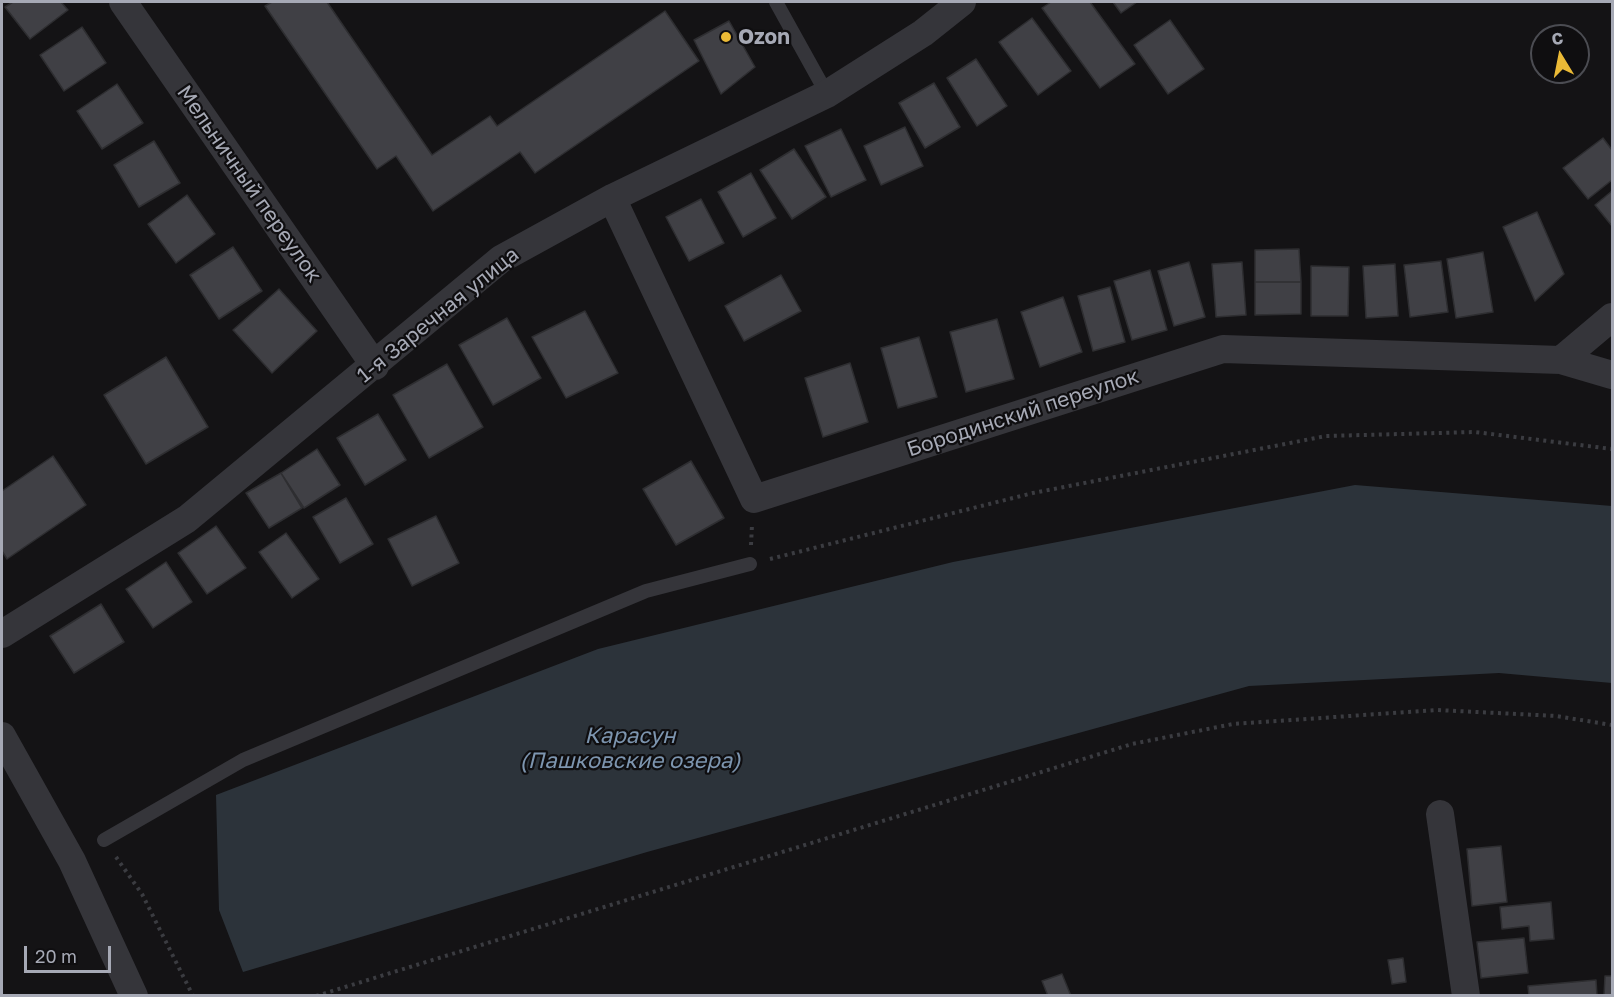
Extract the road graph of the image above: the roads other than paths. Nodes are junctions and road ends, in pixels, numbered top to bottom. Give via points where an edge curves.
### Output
1 (123, 2) edge
2 (776, 2) edge
3 (962, 2) edge
4 (827, 94) junction
5 (612, 198) junction
6 (1612, 317) edge
7 (1561, 360) junction
8 (375, 366) junction
9 (1612, 375) edge
10 (750, 564) road end
11 (2, 634) edge
12 (2, 736) edge
13 (1440, 814) dead end
14 (104, 840) road end
15 (134, 996) edge
16 (1466, 996) edge

1 - 8 street, Мельничный переулок
2 - 4 lane
3 - 4 street, 1-я Заречная улица via 923,33
4 - 5 street, 1-я Заречная улица
5 - 7 street, Бородинский переулок via 754,499 1223,349
5 - 8 street, 1-я Заречная улица via 501,259
6 - 7 street
7 - 9 street, Бородинский переулок
8 - 11 street, 1-я Заречная улица via 187,519
10 - 14 lane via 646,591 243,760
12 - 15 street via 72,861
13 - 16 street

